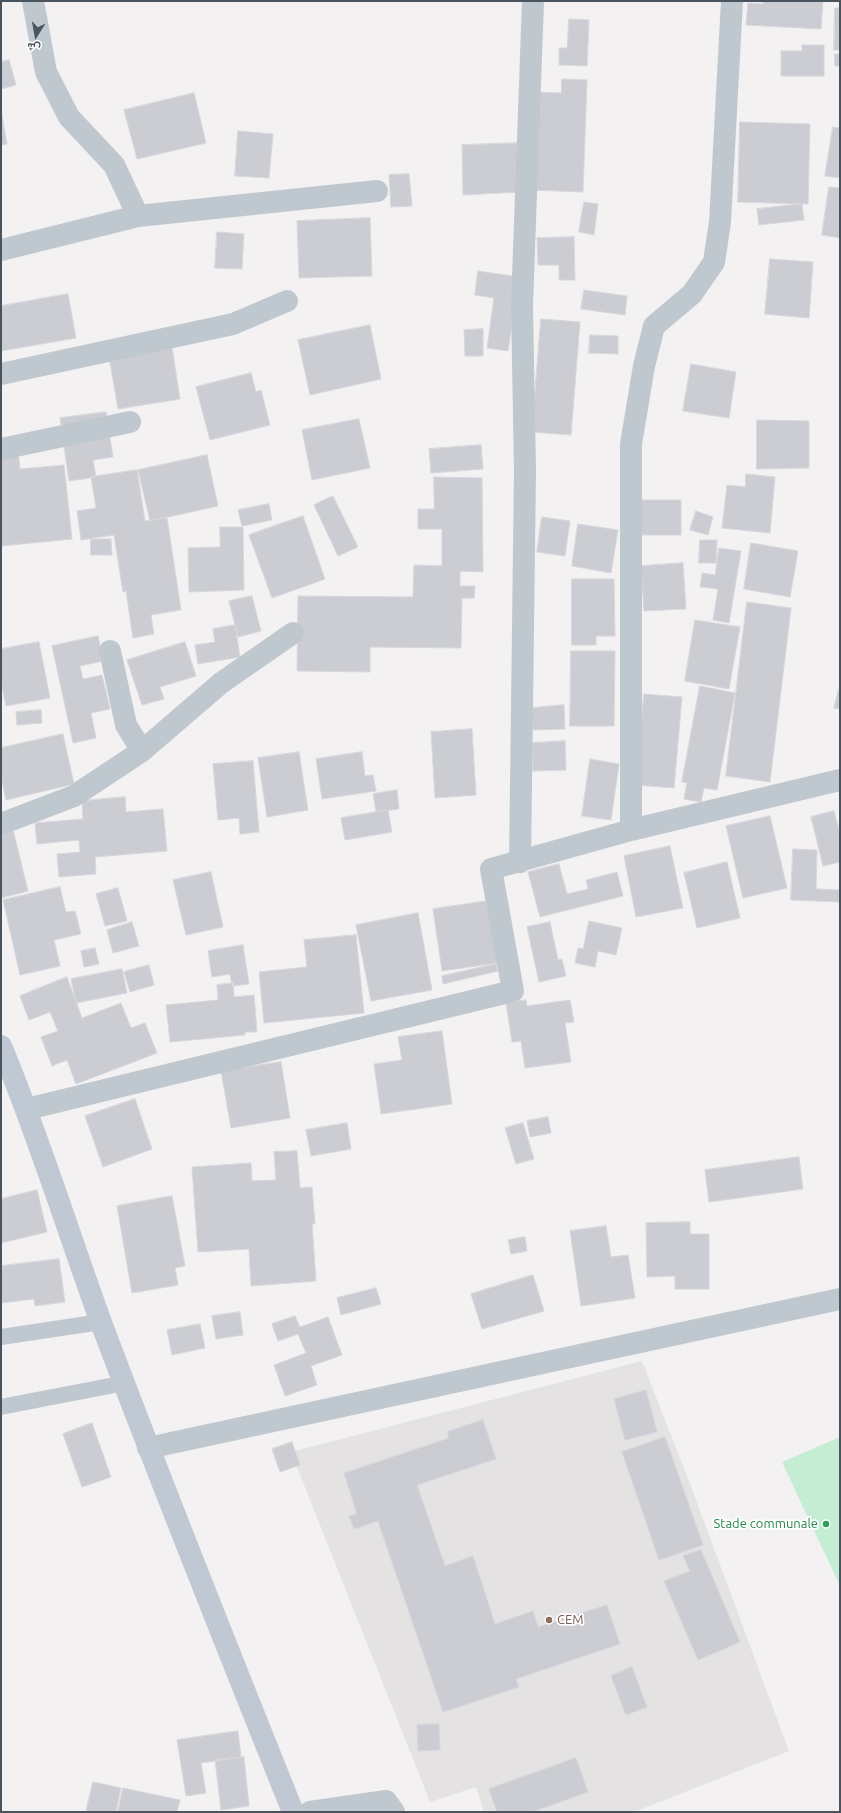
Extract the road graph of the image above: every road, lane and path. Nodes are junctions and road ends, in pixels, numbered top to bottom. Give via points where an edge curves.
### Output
1 (33, 1) edge
2 (533, 1) edge
3 (732, 1) edge
4 (377, 191) dead end
5 (138, 216) junction
6 (1, 250) edge
7 (287, 301) dead end
8 (1, 374) edge
9 (130, 422) dead end
10 (1, 449) edge
11 (293, 633) dead end
12 (110, 651) dead end
13 (142, 751) junction
14 (840, 780) edge
15 (1, 824) edge
16 (631, 830) junction
17 (520, 862) junction
18 (1, 1046) edge
19 (27, 1109) junction
20 (840, 1300) edge
21 (101, 1322) junction
22 (1, 1337) edge
23 (124, 1383) junction
24 (1, 1407) edge
25 (148, 1448) junction
26 (294, 1812) edge
27 (310, 1812) edge
28 (394, 1812) edge

1 - 5 street via 46,72 69,117 114,166
2 - 17 street via 522,305 525,471
3 - 16 street via 720,222 714,262 692,294 654,326 644,366 631,444
4 - 5 street
5 - 6 street
7 - 8 street via 233,324
9 - 10 street
11 - 13 street via 221,683
12 - 13 street via 126,725
13 - 15 street via 74,796
14 - 16 street
16 - 17 street
17 - 19 street via 492,869 513,991
18 - 19 main road
19 - 21 main road
20 - 25 street
21 - 22 lane
21 - 23 main road
23 - 24 lane
23 - 25 main road
25 - 26 main road
27 - 28 street via 386,1801

